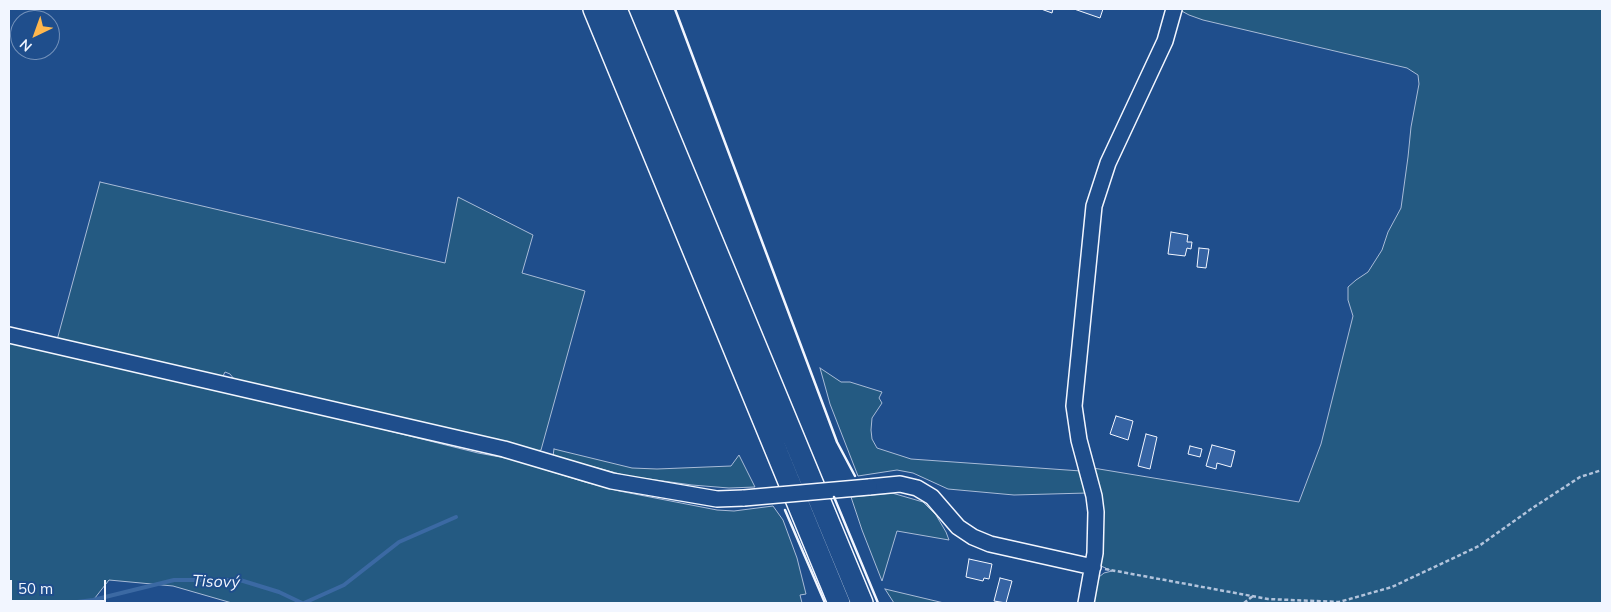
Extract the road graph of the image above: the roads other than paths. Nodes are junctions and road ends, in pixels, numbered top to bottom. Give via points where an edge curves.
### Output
1 (594, 9) edge
2 (616, 9) edge
3 (1174, 9) edge
4 (9, 335) edge
5 (1093, 567) junction
6 (839, 603) edge
7 (862, 603) edge
8 (1086, 603) edge

1 - 6 highway
2 - 7 highway
3 - 5 street via 1164,40 1108,163 1094,206 1074,406 1096,512
4 - 5 street, bridge via 504,449 612,481 717,499 900,484 917,488 932,497 958,527 973,537 990,544
5 - 8 street

